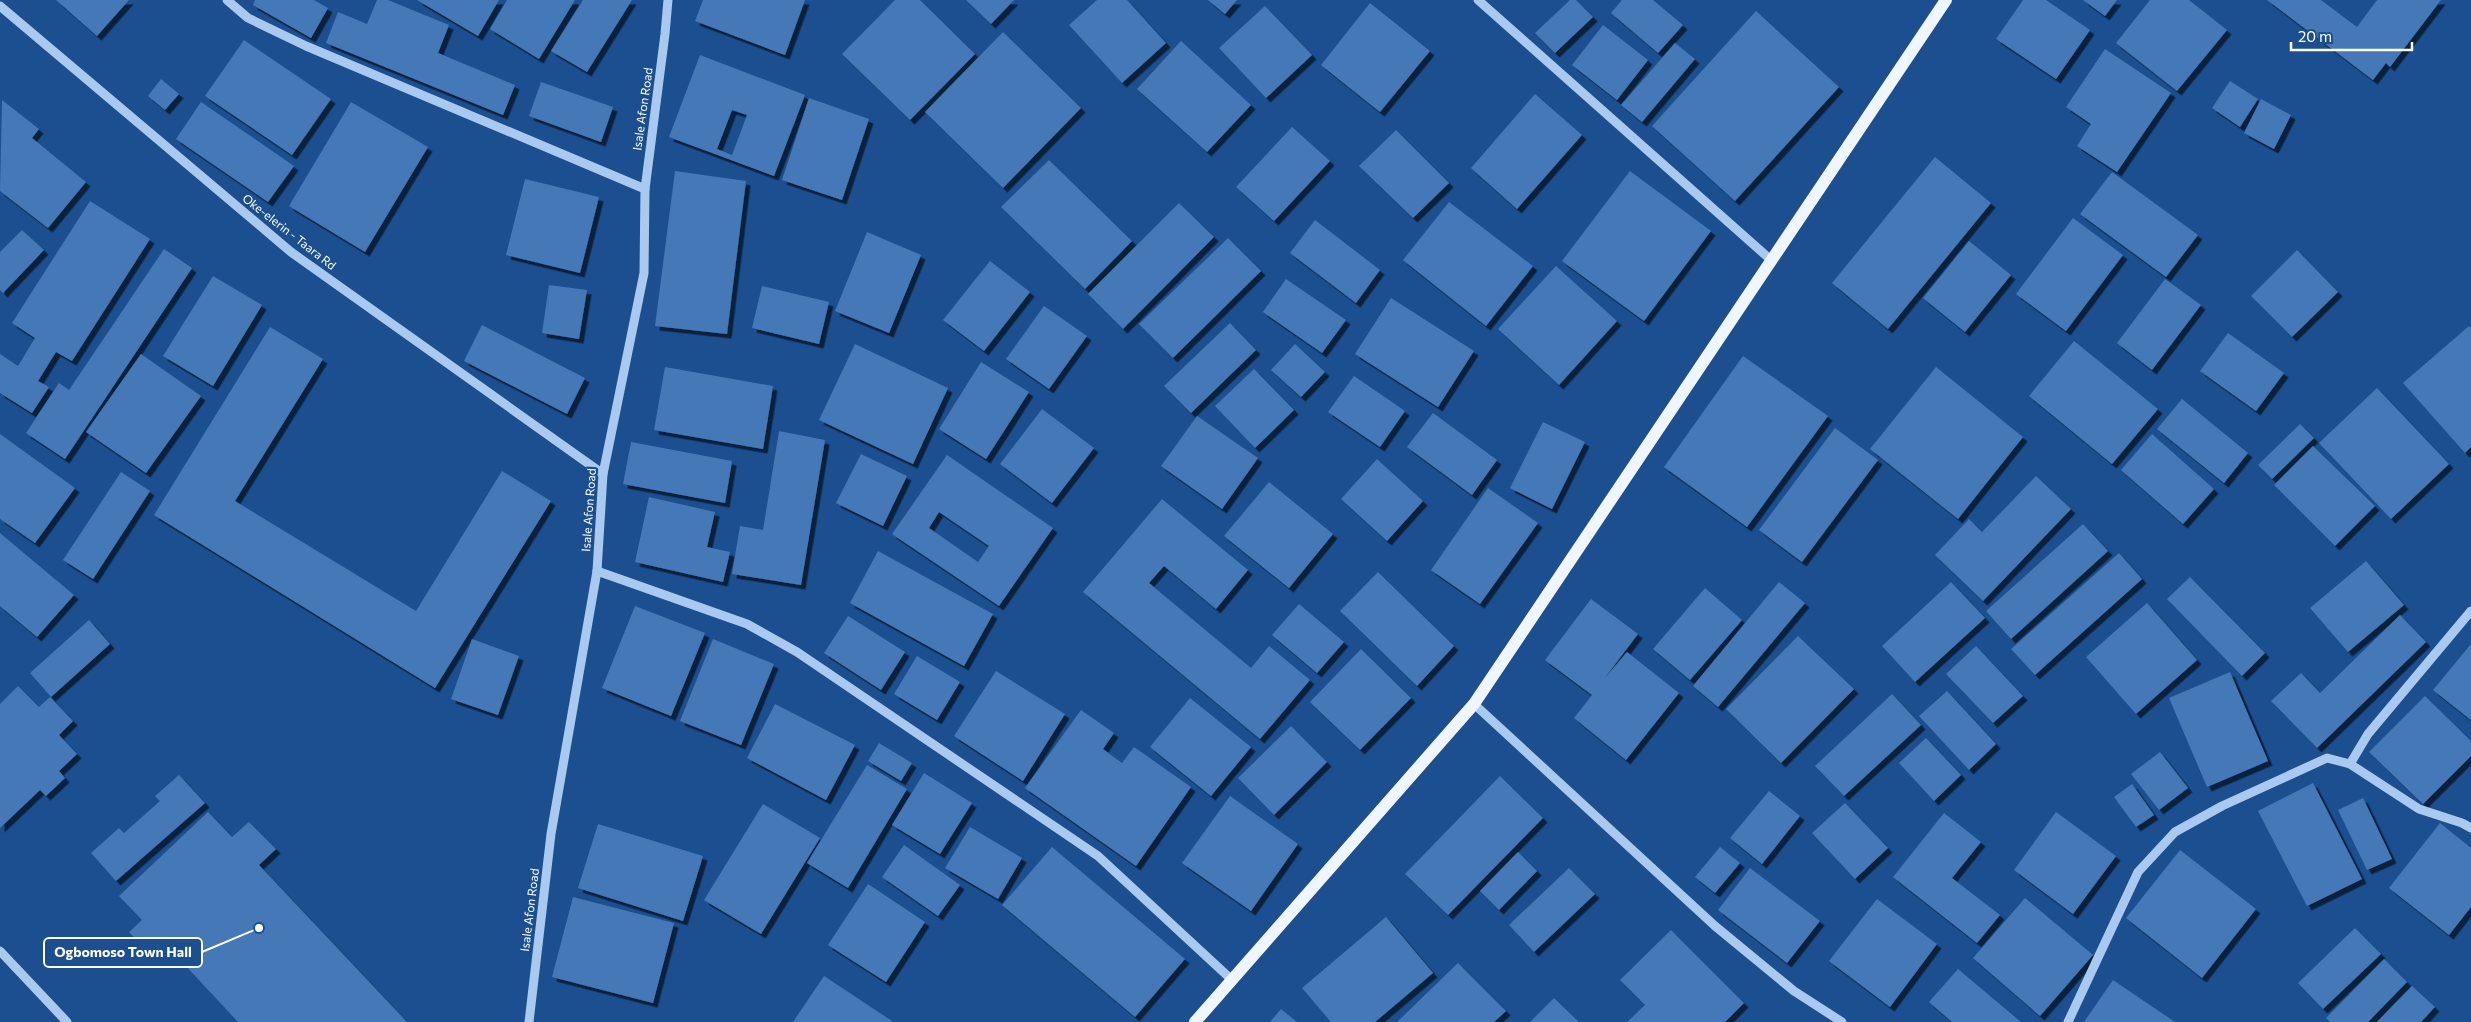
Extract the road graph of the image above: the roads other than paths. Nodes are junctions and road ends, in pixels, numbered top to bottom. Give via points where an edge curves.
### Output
1 (227, 0) edge
2 (668, 0) edge
3 (1478, 0) edge
4 (1946, 0) edge
5 (0, 6) edge
6 (645, 189) junction
7 (1771, 260) junction
8 (603, 474) junction
9 (597, 571) junction
10 (2471, 611) edge
11 (1474, 704) junction
12 (2350, 764) junction
13 (2471, 828) edge
14 (0, 951) edge
15 (1232, 980) junction
16 (67, 1022) edge
17 (529, 1022) edge
18 (1195, 1022) edge
19 (1842, 1022) edge
20 (2068, 1022) edge

1 - 6 street via 248,18 306,46
2 - 6 street, Isale Afon Road
3 - 7 street
4 - 7 main road
5 - 8 street, Oke-elerin - Taara Rd via 291,252
6 - 8 street, Isale Afon Road via 644,273
7 - 11 main road
8 - 9 street, Isale Afon Road
9 - 15 street via 747,624 797,652 1098,856
9 - 17 street, Isale Afon Road via 551,834
10 - 12 street via 2368,734
11 - 15 main road
11 - 19 street via 1715,926 1794,991
12 - 13 street via 2419,809
12 - 20 street via 2327,758 2222,806 2175,832 2138,872
14 - 16 street
15 - 18 main road

